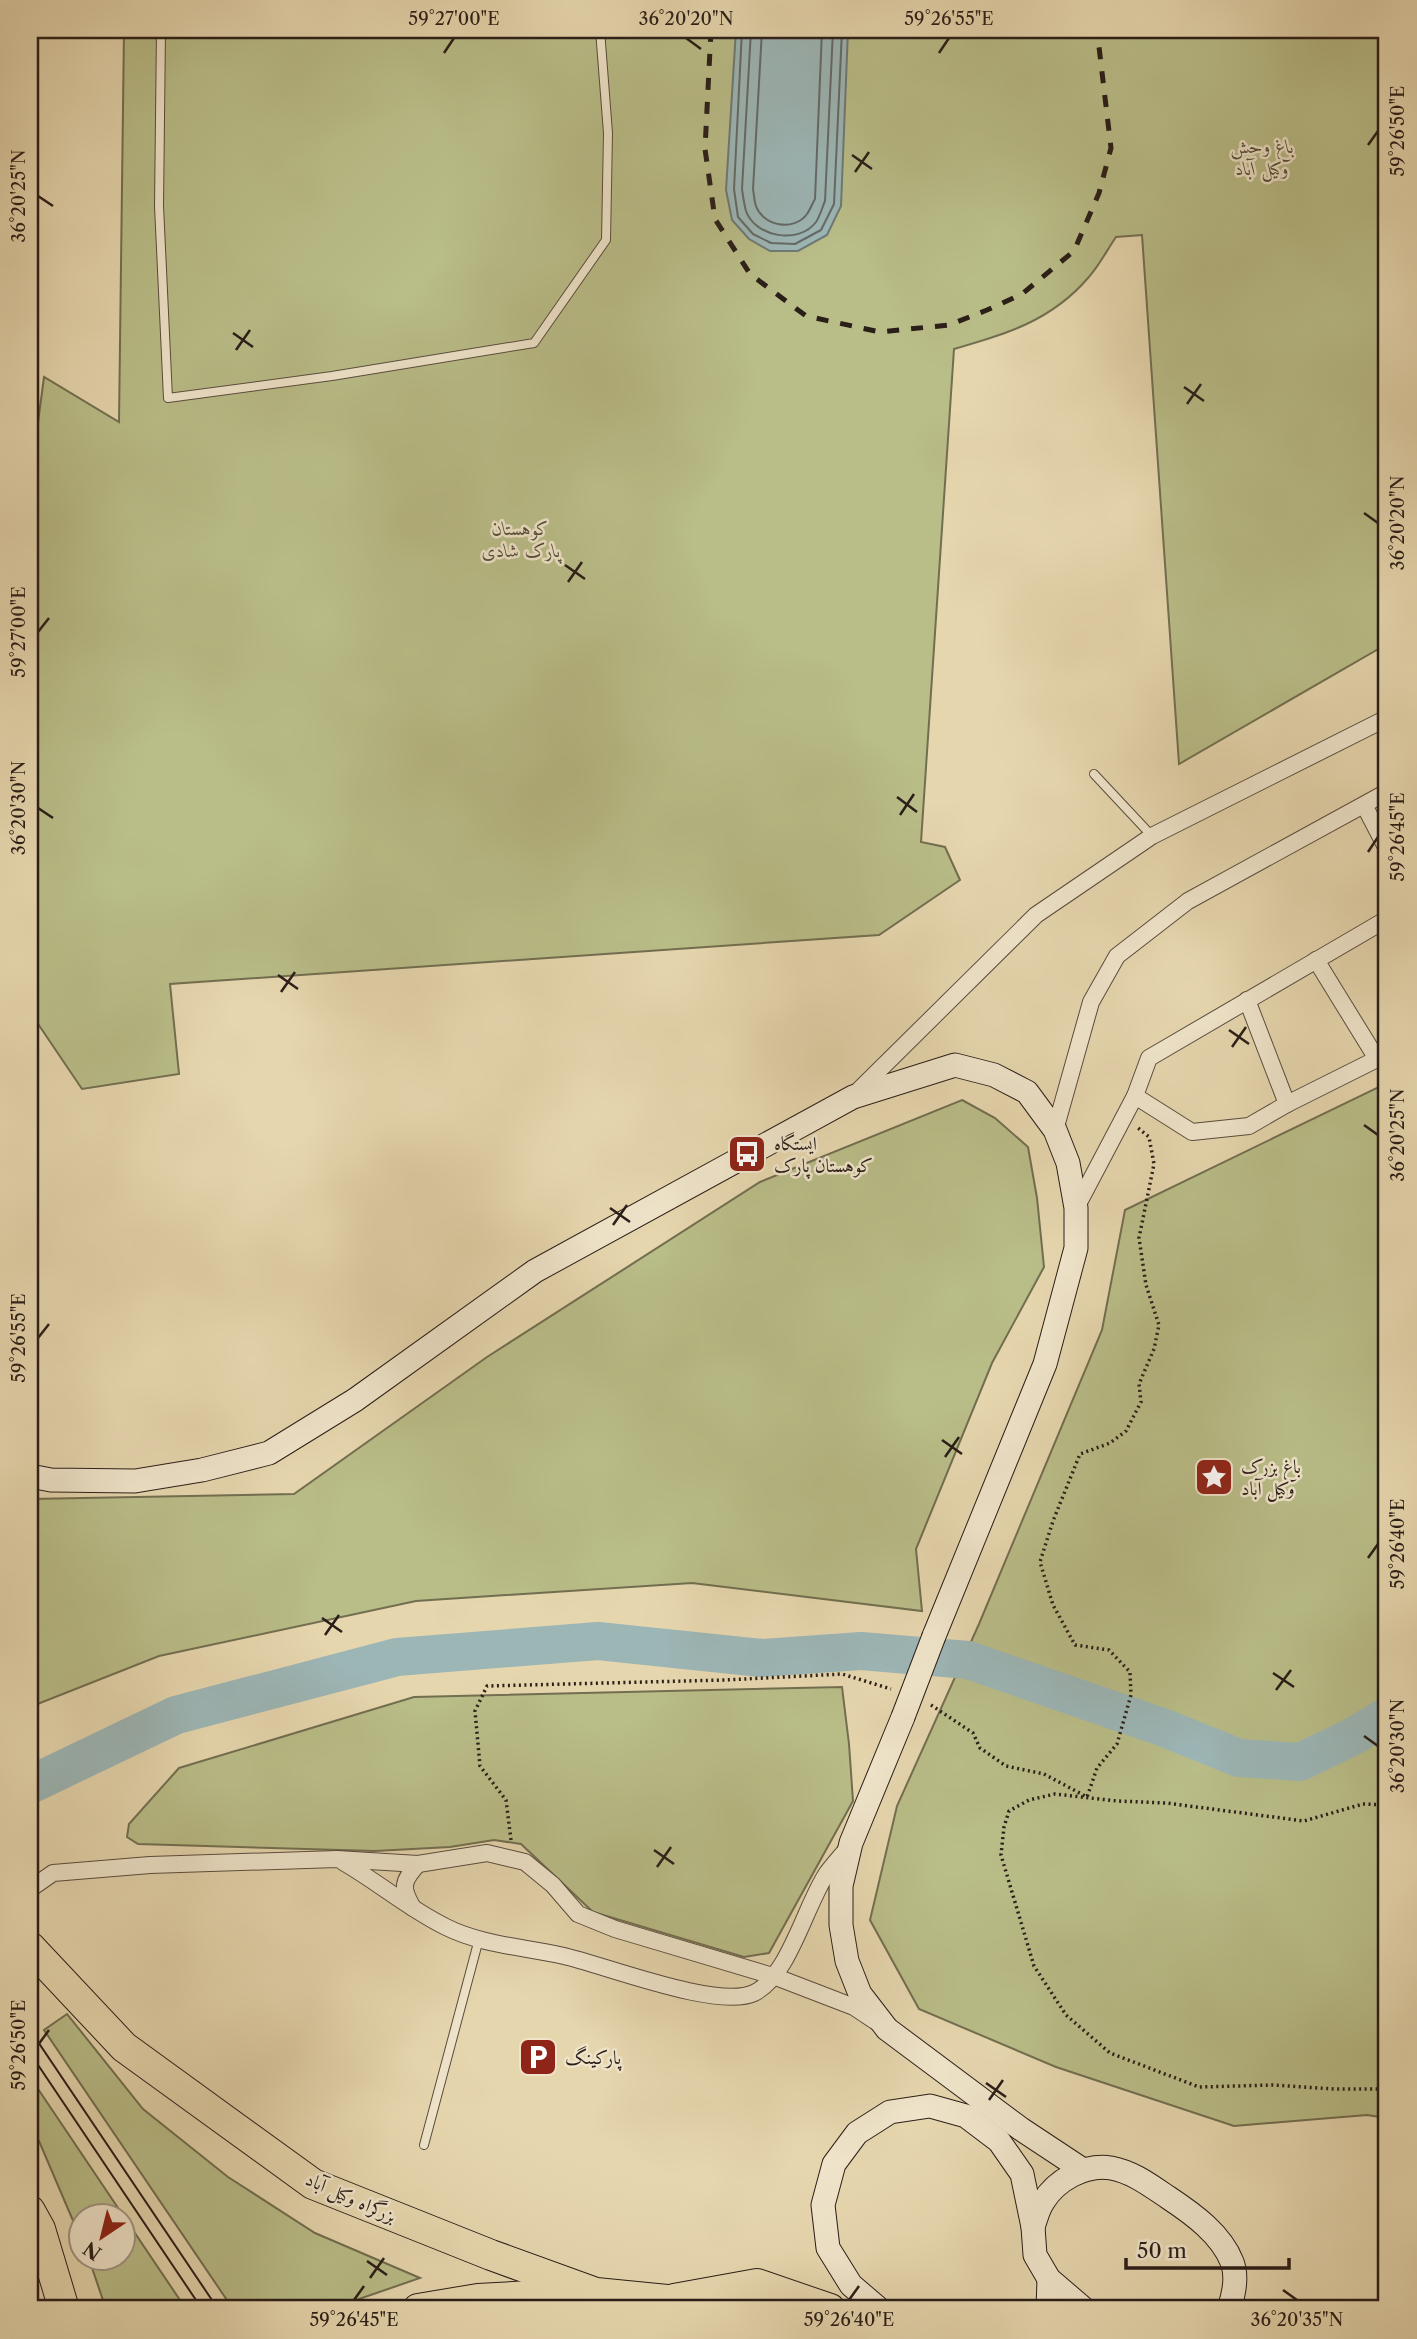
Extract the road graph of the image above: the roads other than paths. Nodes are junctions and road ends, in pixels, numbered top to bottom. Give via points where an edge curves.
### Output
1 (161, 30) edge
2 (600, 30) edge
3 (1387, 718) edge
4 (1094, 774) dead end
5 (1387, 792) edge
6 (1364, 805) junction
7 (1152, 836) junction
8 (1387, 849) edge
9 (1387, 919) edge
10 (1316, 960) junction
11 (1247, 1000) junction
12 (1382, 1056) edge
13 (1135, 1096) junction
14 (853, 1097) junction
15 (1287, 1104) junction
16 (1055, 1130) junction
17 (1076, 1208) junction
18 (30, 1476) edge
19 (851, 1843) junction
20 (337, 1859) junction
21 (418, 1864) junction
22 (30, 1889) edge
23 (414, 1909) junction
24 (478, 1939) junction
25 (30, 1947) edge
26 (776, 1977) junction
27 (887, 2029) junction
28 (424, 2145) dead end
29 (1083, 2170) junction
30 (30, 2211) edge
31 (1033, 2227) junction
32 (1049, 2279) junction
33 (596, 2293) junction
34 (667, 2300) junction
35 (64, 2309) edge
36 (418, 2309) edge
37 (700, 2309) edge
38 (830, 2309) edge
39 (879, 2309) edge
40 (1048, 2309) edge
41 (1084, 2309) edge
42 (1230, 2309) edge

1 - 2 lane via 159,206 168,398 534,343 606,240 608,133
3 - 7 street
4 - 7 lane
5 - 6 street
6 - 8 street
6 - 16 street via 1188,901 1117,956 1091,1002
7 - 14 street via 1035,915
9 - 10 street
10 - 11 street
10 - 12 street
11 - 13 street via 1149,1058
11 - 15 street
12 - 15 street
13 - 15 street via 1192,1132 1249,1126
13 - 17 street
14 - 16 street via 955,1065 994,1075 1027,1092
14 - 18 street via 535,1271 355,1400 269,1453 135,1480
16 - 17 street via 1068,1163
17 - 19 street, bridge via 1076,1248 1045,1364
19 - 26 street via 826,1874
19 - 27 street via 841,1886 847,1961 860,1994
20 - 21 street
20 - 22 street via 53,1873
20 - 23 street
21 - 23 street via 404,1885
21 - 26 street via 487,1853 524,1862 578,1913 615,1929
23 - 24 street
24 - 26 street via 729,1998 753,1994
24 - 28 lane
25 - 33 highway, بزرگراه وکیل آباد via 124,2047 313,2184
26 - 27 street via 854,2007
27 - 29 street
29 - 31 street via 1059,2182 1042,2203
29 - 42 street via 1110,2168 1136,2177 1181,2206 1222,2241 1234,2265 1236,2291
30 - 35 highway via 40,2229
31 - 32 street via 1035,2255
31 - 39 street via 1023,2174 999,2141 966,2116 930,2106 890,2112 857,2133 834,2164 823,2205 828,2248 851,2285
32 - 40 street
32 - 41 street
33 - 34 highway, بزرگراه وکیل آباد
33 - 36 highway via 478,2299
34 - 37 highway, بزرگراه وکیل آباد
34 - 38 highway via 757,2284

